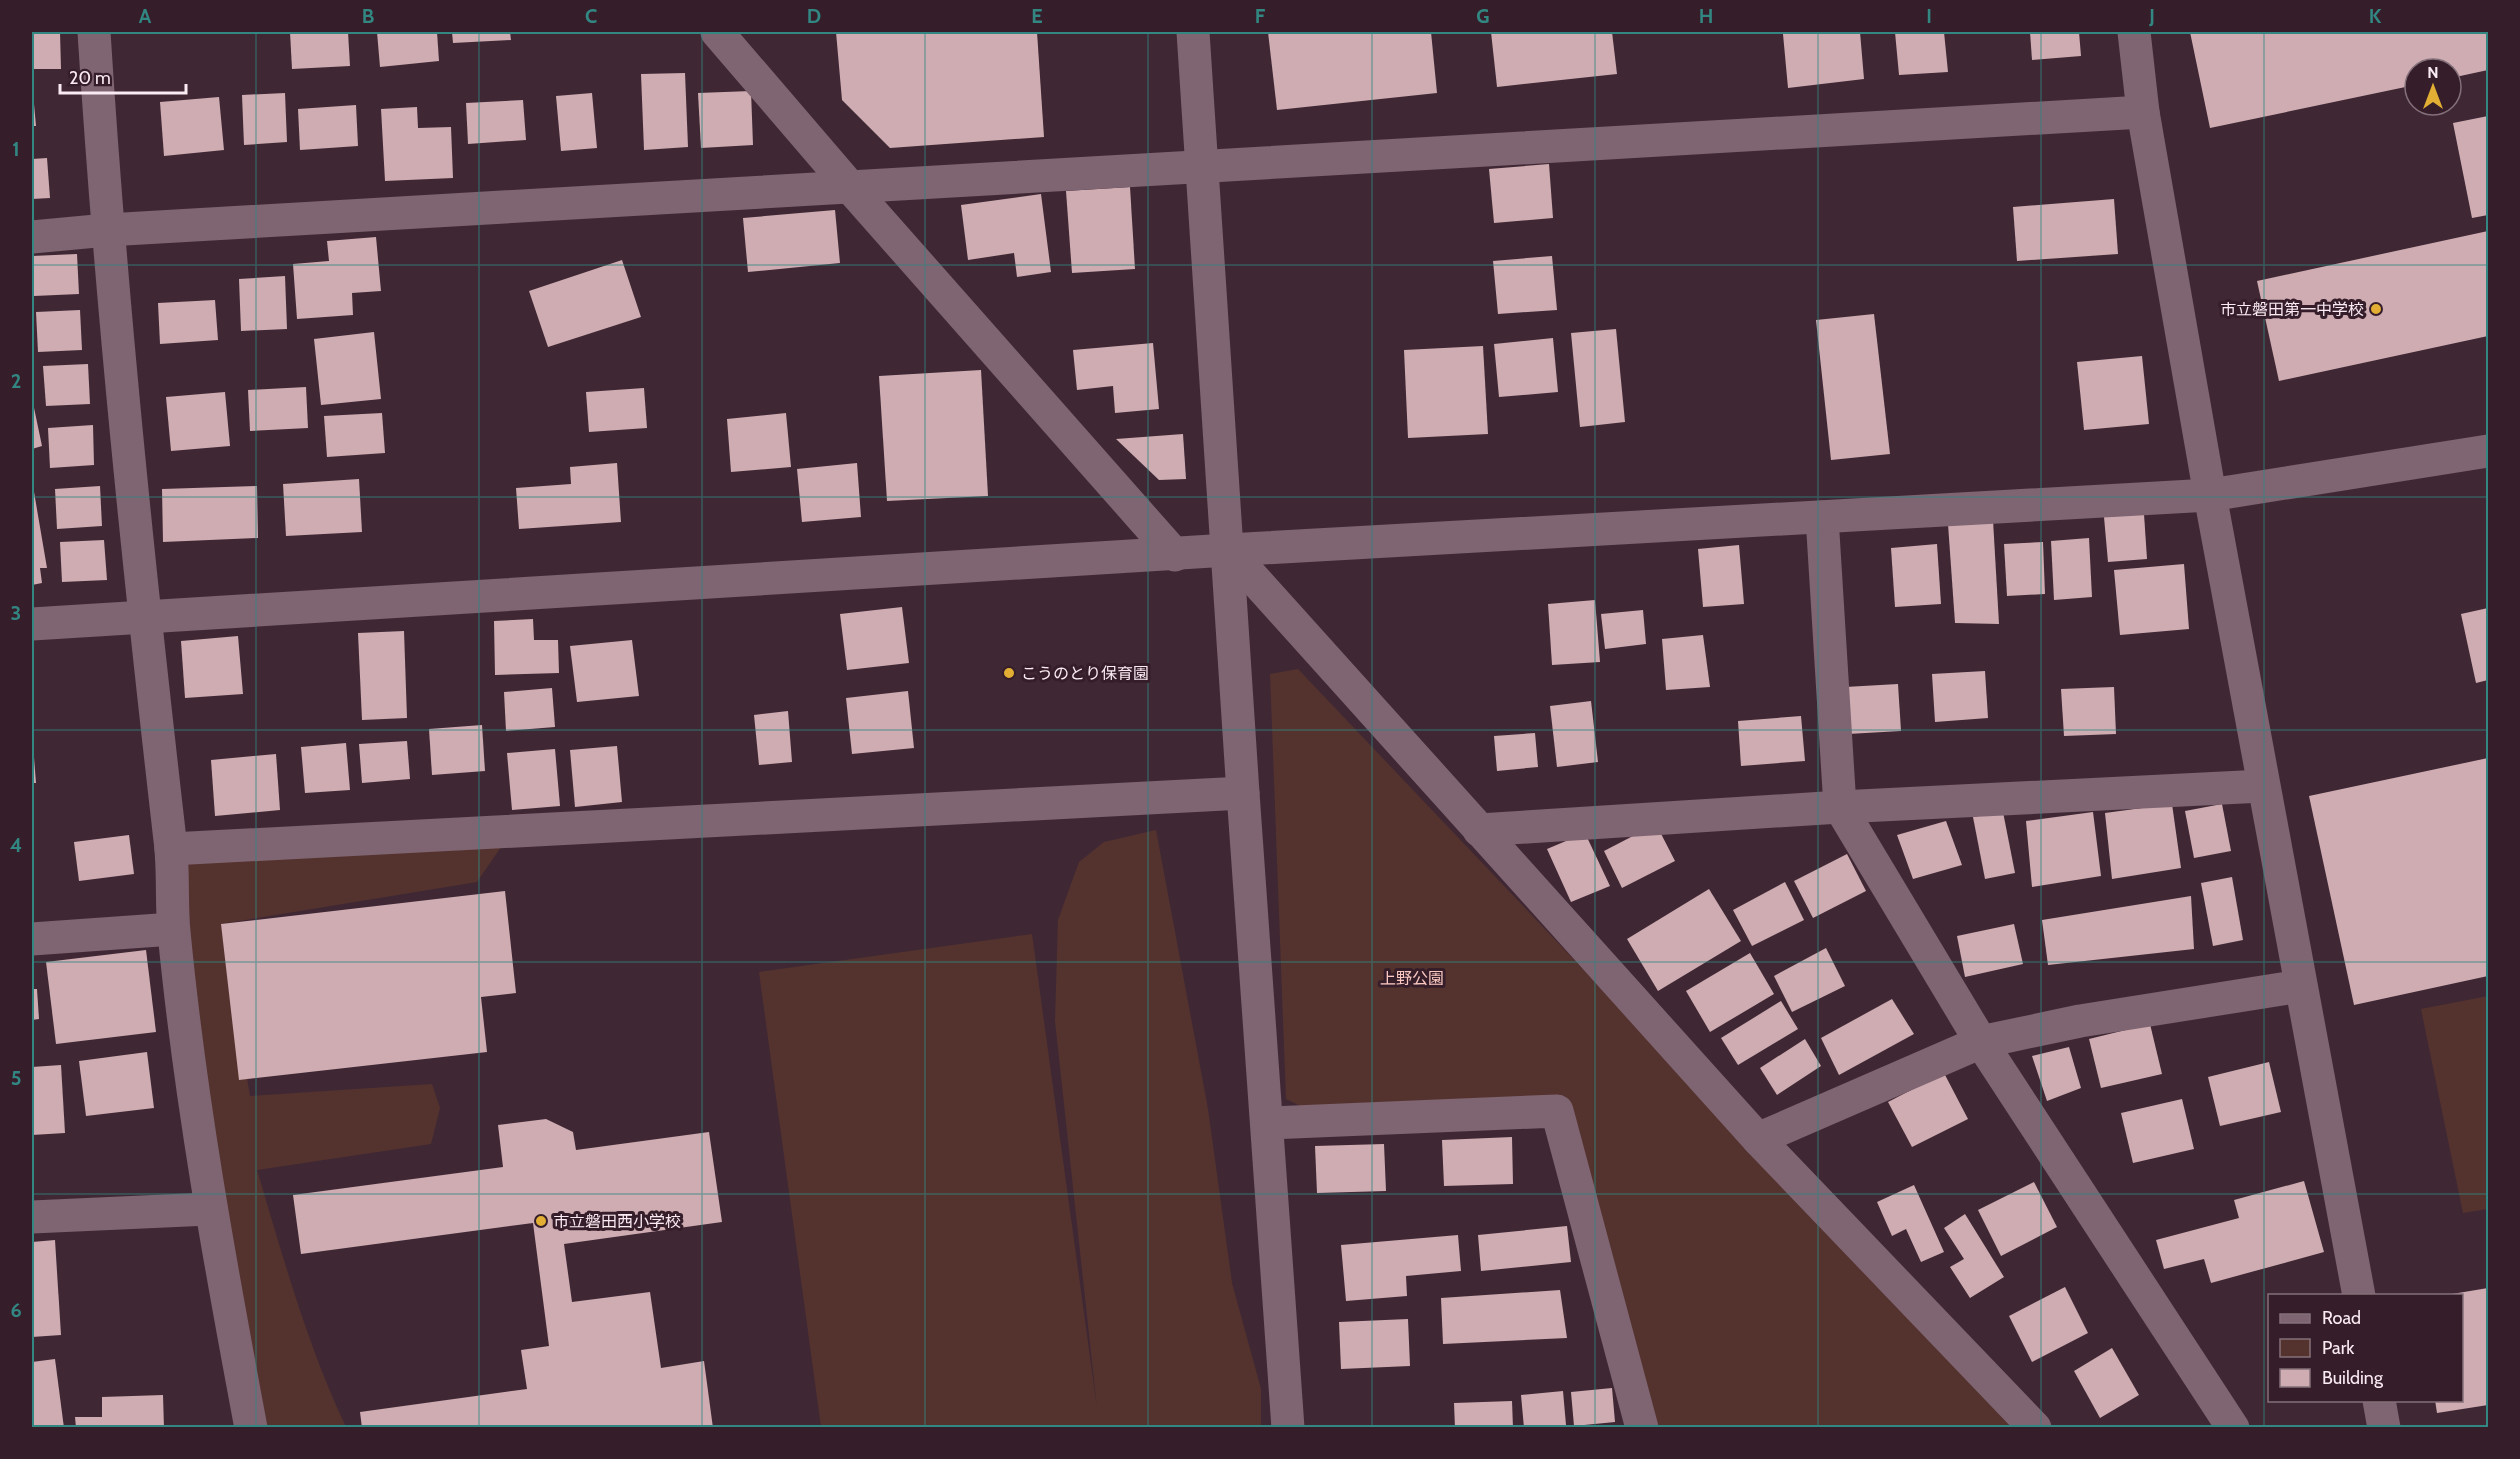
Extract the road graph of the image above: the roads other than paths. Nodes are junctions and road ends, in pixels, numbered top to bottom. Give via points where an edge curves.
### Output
1 (94, 32) edge
2 (717, 32) edge
3 (1193, 32) edge
4 (2134, 32) edge
5 (2143, 112) junction
6 (1201, 166) junction
7 (850, 187) junction
8 (106, 230) junction
9 (32, 237) edge
10 (2488, 451) edge
11 (2210, 495) junction
12 (1822, 517) junction
13 (1228, 550) junction
14 (1175, 555) junction
15 (145, 618) junction
16 (32, 624) edge
17 (2263, 786) junction
18 (1243, 793) junction
19 (1840, 807) junction
20 (1479, 830) junction
21 (171, 849) junction
22 (173, 929) junction
23 (32, 939) edge
24 (2301, 986) junction
25 (1981, 1042) junction
26 (1268, 1123) junction
27 (1758, 1139) junction
28 (209, 1209) junction
29 (32, 1217) edge
30 (2359, 1294) edge
31 (2379, 1402) edge
32 (251, 1428) edge
33 (1288, 1428) edge
34 (1642, 1428) edge
35 (2035, 1428) edge
36 (2233, 1428) edge
37 (2384, 1428) edge

1 - 8 street
2 - 7 street
3 - 6 street
4 - 5 street
5 - 6 street
5 - 11 street
6 - 7 street
6 - 13 street
7 - 8 street
7 - 14 street
8 - 9 street
8 - 15 street
10 - 11 street
11 - 12 street
11 - 17 street
12 - 13 street
12 - 19 street
13 - 14 street
13 - 18 street
13 - 20 street
14 - 15 street
15 - 16 street
15 - 21 street
17 - 19 street
17 - 24 street
18 - 21 street
18 - 26 street
19 - 20 street
19 - 25 street
20 - 27 street
21 - 22 street
22 - 23 street
22 - 28 street
24 - 25 street via 2080,1021
24 - 30 street
25 - 27 street
25 - 36 street
26 - 33 street
26 - 34 street via 1557,1111
27 - 35 street
28 - 29 street
28 - 32 street
31 - 37 street

